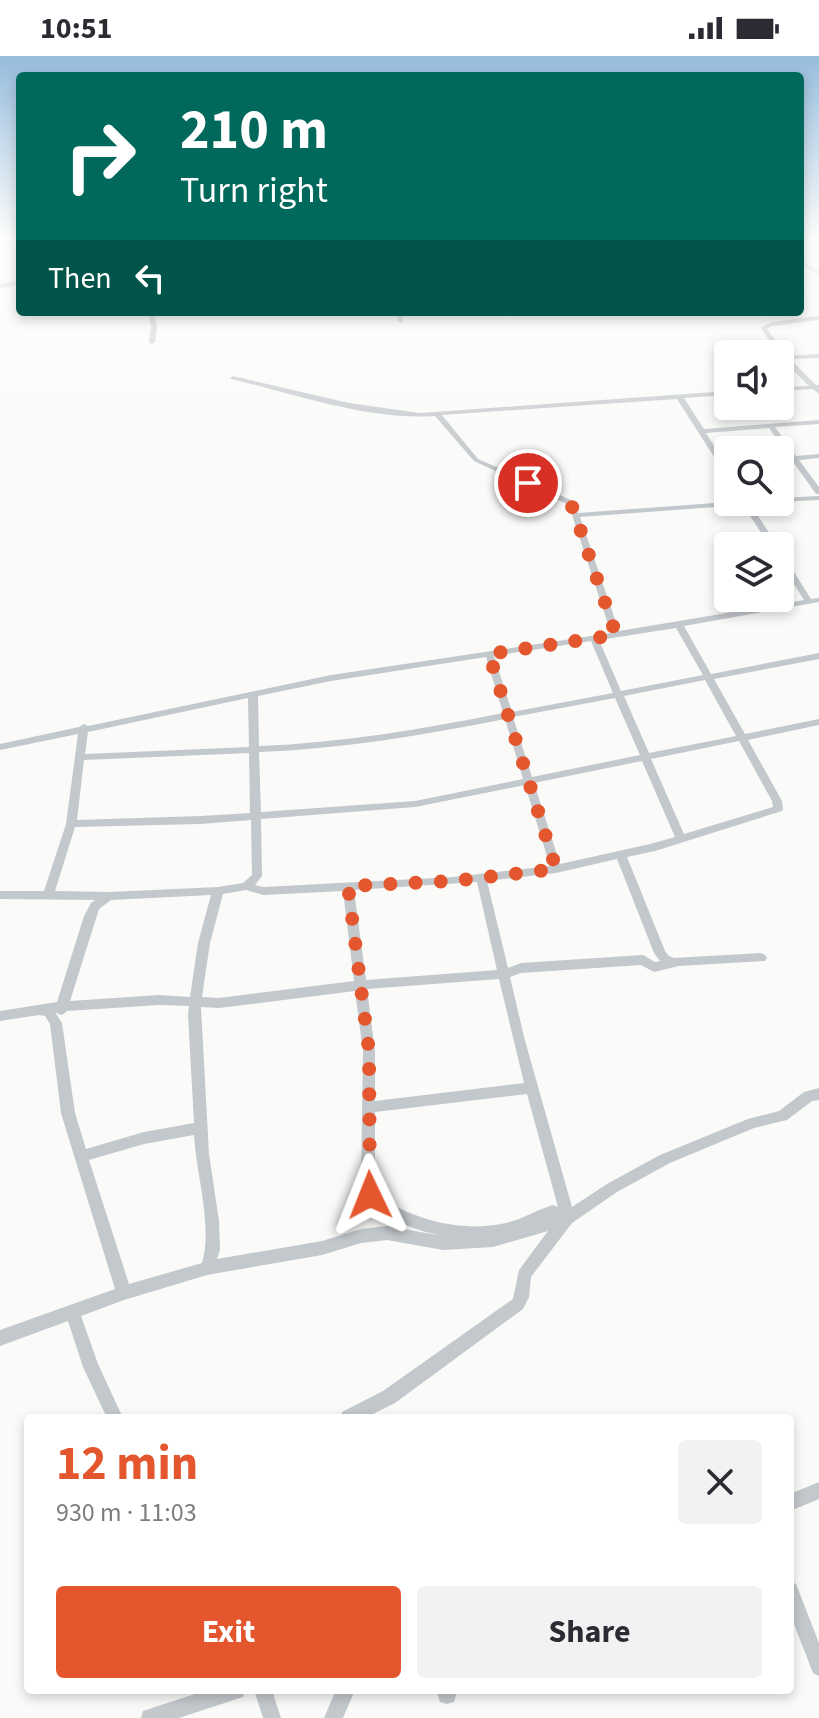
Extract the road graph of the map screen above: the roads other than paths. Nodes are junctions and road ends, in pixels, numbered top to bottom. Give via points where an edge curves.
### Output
1 (152, 316) edge
2 (400, 316) edge
3 (819, 318) edge
4 (401, 322) dead end
5 (772, 340) edge
6 (152, 342) dead end
7 (819, 356) edge
8 (794, 357) edge
9 (794, 368) edge
10 (233, 378) dead end
11 (794, 389) edge
12 (817, 389) edge
13 (714, 394) edge
14 (679, 396) junction
15 (437, 414) junction
16 (819, 422) edge
17 (771, 426) junction
18 (703, 431) junction
19 (714, 449) edge
20 (819, 456) edge
21 (795, 458) junction
22 (819, 492) edge
23 (819, 498) edge
24 (794, 499) edge
25 (714, 504) edge
26 (576, 515) junction
27 (794, 575) edge
28 (814, 601) edge
29 (679, 625) junction
30 (616, 635) junction
31 (594, 638) junction
32 (489, 654) junction
33 (819, 656) edge
34 (709, 677) junction
35 (618, 694) junction
36 (253, 696) junction
37 (509, 716) junction
38 (819, 722) edge
39 (84, 727) junction
40 (740, 739) junction
41 (0, 747) edge
42 (253, 749) junction
43 (81, 757) junction
44 (644, 759) junction
45 (529, 783) junction
46 (254, 815) junction
47 (71, 824) junction
48 (680, 837) junction
49 (621, 855) junction
50 (556, 869) junction
51 (481, 877) junction
52 (246, 886) junction
53 (348, 886) junction
54 (218, 891) junction
55 (0, 895) edge
56 (48, 895) junction
57 (109, 896) junction
58 (761, 958) dead end
59 (674, 962) junction
60 (504, 974) junction
61 (362, 985) junction
62 (195, 1002) junction
63 (63, 1006) junction
64 (40, 1009) junction
65 (0, 1016) edge
66 (56, 1023) junction
67 (532, 1088) junction
68 (819, 1094) edge
69 (371, 1107) junction
70 (201, 1128) junction
71 (81, 1156) junction
72 (568, 1218) junction
73 (207, 1268) junction
74 (124, 1293) junction
75 (73, 1314) junction
76 (0, 1338) edge
77 (113, 1414) edge
78 (356, 1414) edge
79 (819, 1490) edge
80 (794, 1501) edge
81 (794, 1601) edge
82 (819, 1667) edge
83 (224, 1694) edge
84 (264, 1694) edge
85 (344, 1694) edge
86 (150, 1718) edge
87 (272, 1718) edge
88 (333, 1718) edge

1 - 6 street
2 - 4 street
3 - 5 street via 764,327
7 - 8 street
9 - 12 street
10 - 15 street via 397,414
11 - 12 street
13 - 14 street
14 - 15 street
14 - 18 street
15 - 26 street via 471,457 564,498
16 - 17 street
17 - 18 street
17 - 21 street
18 - 19 street
20 - 21 street
21 - 22 street
23 - 24 street
25 - 26 street
26 - 30 street
27 - 28 street
28 - 29 street
29 - 30 street
29 - 34 street
30 - 31 street
31 - 32 street
31 - 35 street
32 - 36 street via 331,678
32 - 37 street
33 - 34 street
34 - 35 street
34 - 40 street
35 - 37 street
35 - 44 street
36 - 39 street
36 - 42 street
37 - 42 street via 341,743
37 - 45 street
38 - 40 street
39 - 41 street
39 - 43 street
40 - 44 street
40 - 48 street via 778,809
42 - 43 street
42 - 46 street
43 - 47 street
44 - 45 street
44 - 48 street
45 - 46 street via 415,804
45 - 50 street
46 - 47 street
46 - 52 street via 257,876
47 - 56 street
48 - 49 street
49 - 50 street
49 - 59 street via 660,953
50 - 51 street
51 - 53 street
51 - 60 street
52 - 53 street via 263,891
52 - 54 street
53 - 61 street
54 - 57 street
54 - 62 street
55 - 56 street
56 - 57 street
57 - 63 street via 90,916
58 - 59 street
59 - 60 street via 654,967 638,960
60 - 61 street
60 - 67 street
61 - 62 street
61 - 69 street
62 - 63 street
62 - 70 street
63 - 64 street
63 - 66 street
64 - 65 street
64 - 66 street
66 - 71 street via 61,1074
67 - 69 street
67 - 72 street
68 - 72 street via 782,1116 665,1159
69 - 72 street via 369,1188 379,1205 450,1232 507,1230 553,1212
70 - 71 street
70 - 73 street via 213,1239
71 - 74 street
72 - 73 street via 493,1240 443,1243 387,1233
72 - 78 street via 524,1275 518,1304 389,1397
73 - 74 street
74 - 75 street
75 - 76 street
75 - 77 street
79 - 80 street
81 - 82 street
83 - 86 street
84 - 87 street
85 - 88 street

